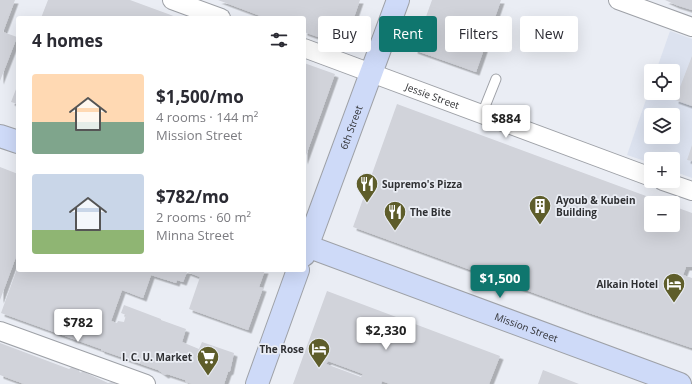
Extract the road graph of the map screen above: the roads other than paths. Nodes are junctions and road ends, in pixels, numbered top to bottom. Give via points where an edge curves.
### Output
1 (172, 0) edge
2 (398, 0) edge
3 (618, 0) edge
4 (216, 16) edge
5 (692, 27) edge
6 (306, 49) edge
7 (371, 72) junction
8 (496, 79) dead end
9 (482, 114) junction
10 (0, 136) edge
11 (16, 141) edge
12 (644, 174) edge
13 (680, 187) edge
14 (692, 191) edge
15 (306, 246) edge
16 (306, 249) edge
17 (297, 272) edge
18 (0, 331) edge
19 (146, 384) edge
20 (257, 384) edge
21 (680, 384) edge

1 - 4 street
2 - 7 main road, 6th Street
3 - 5 street
6 - 7 street, Jessie Street
7 - 9 street, Jessie Street
7 - 15 main road, 6th Street
8 - 9 lane
9 - 12 street, Jessie Street
10 - 11 main road
13 - 14 street
16 - 21 main road, Mission Street
17 - 20 main road
18 - 19 street

